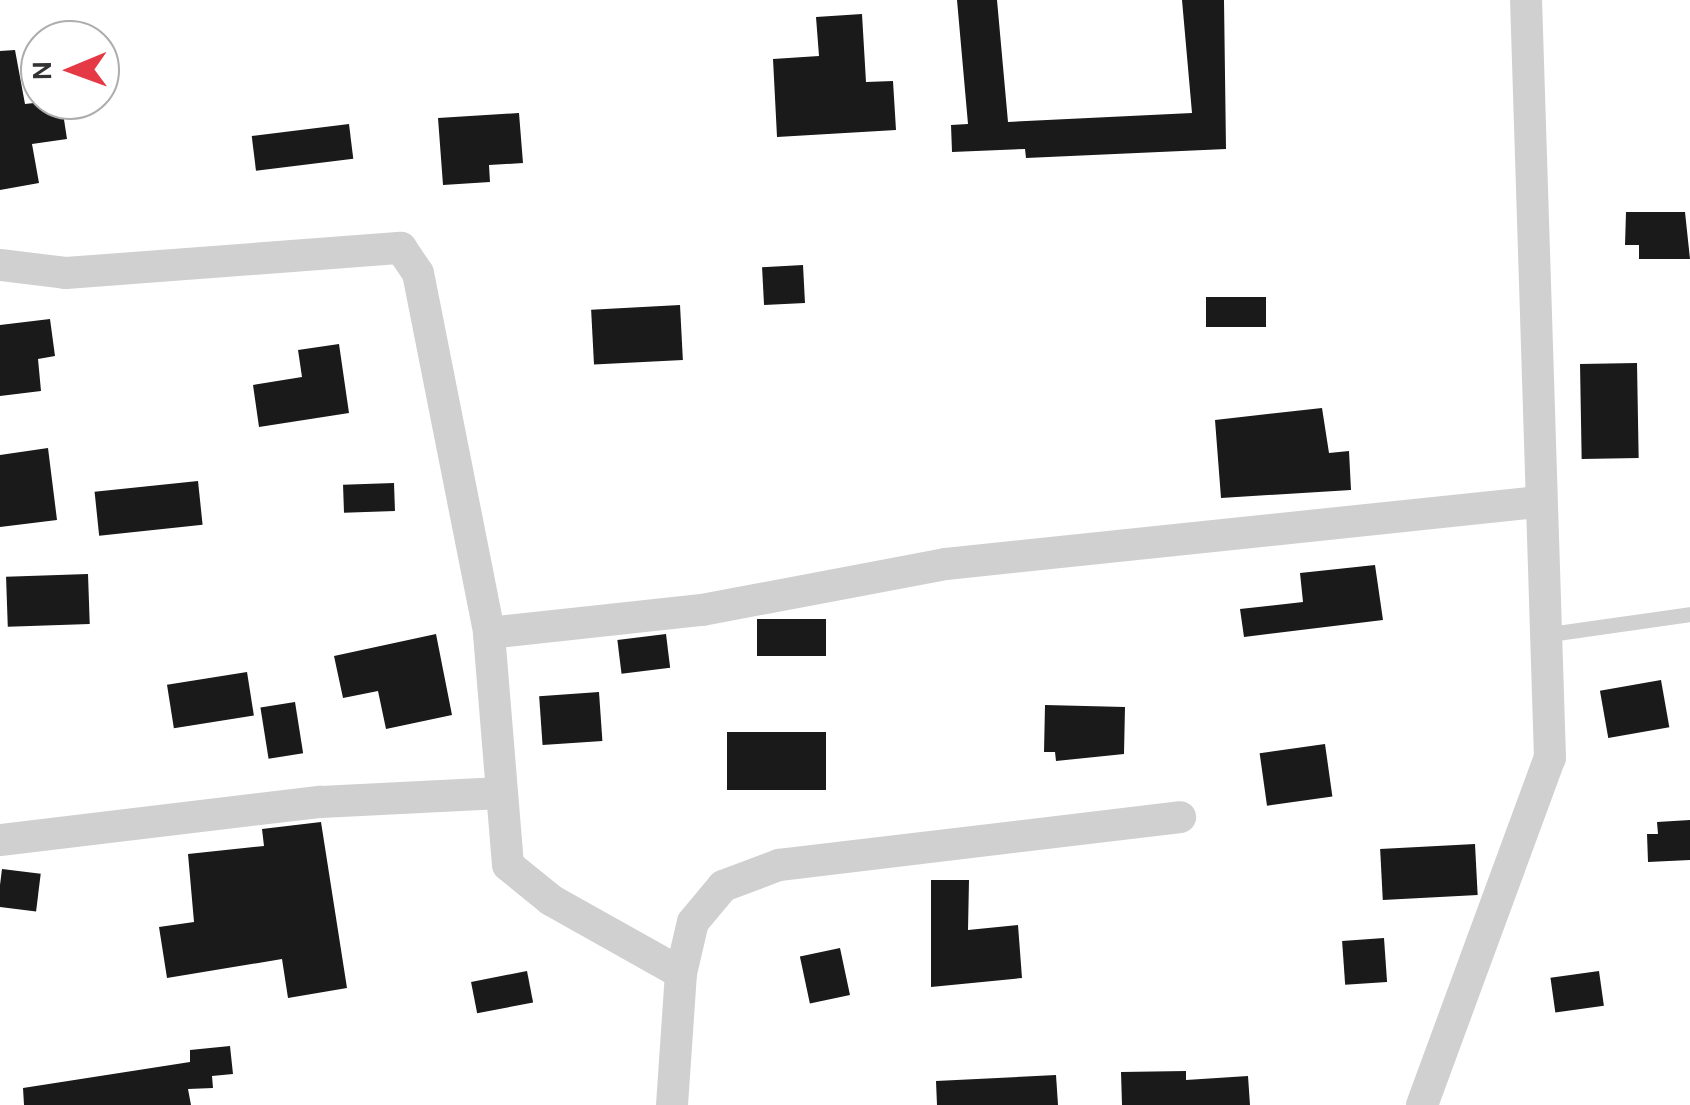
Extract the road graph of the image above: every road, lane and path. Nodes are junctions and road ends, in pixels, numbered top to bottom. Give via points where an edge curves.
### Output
1 (1526, 0) edge
2 (0, 265) edge
3 (1538, 502) junction
4 (1690, 614) edge
5 (489, 633) junction
6 (1550, 634) junction
7 (496, 793) junction
8 (1180, 817) dead end
9 (0, 840) edge
10 (681, 973) junction
11 (672, 1105) edge
12 (1422, 1105) edge

1 - 3 street
2 - 5 street via 66,273 401,248 418,272
3 - 5 street via 946,564 702,610
3 - 6 street
4 - 6 lane
5 - 7 street
6 - 12 street via 1550,758 1540,796
7 - 9 street via 320,802
7 - 10 street via 508,865 522,882
8 - 10 street via 779,866 724,886 694,922
10 - 11 street

